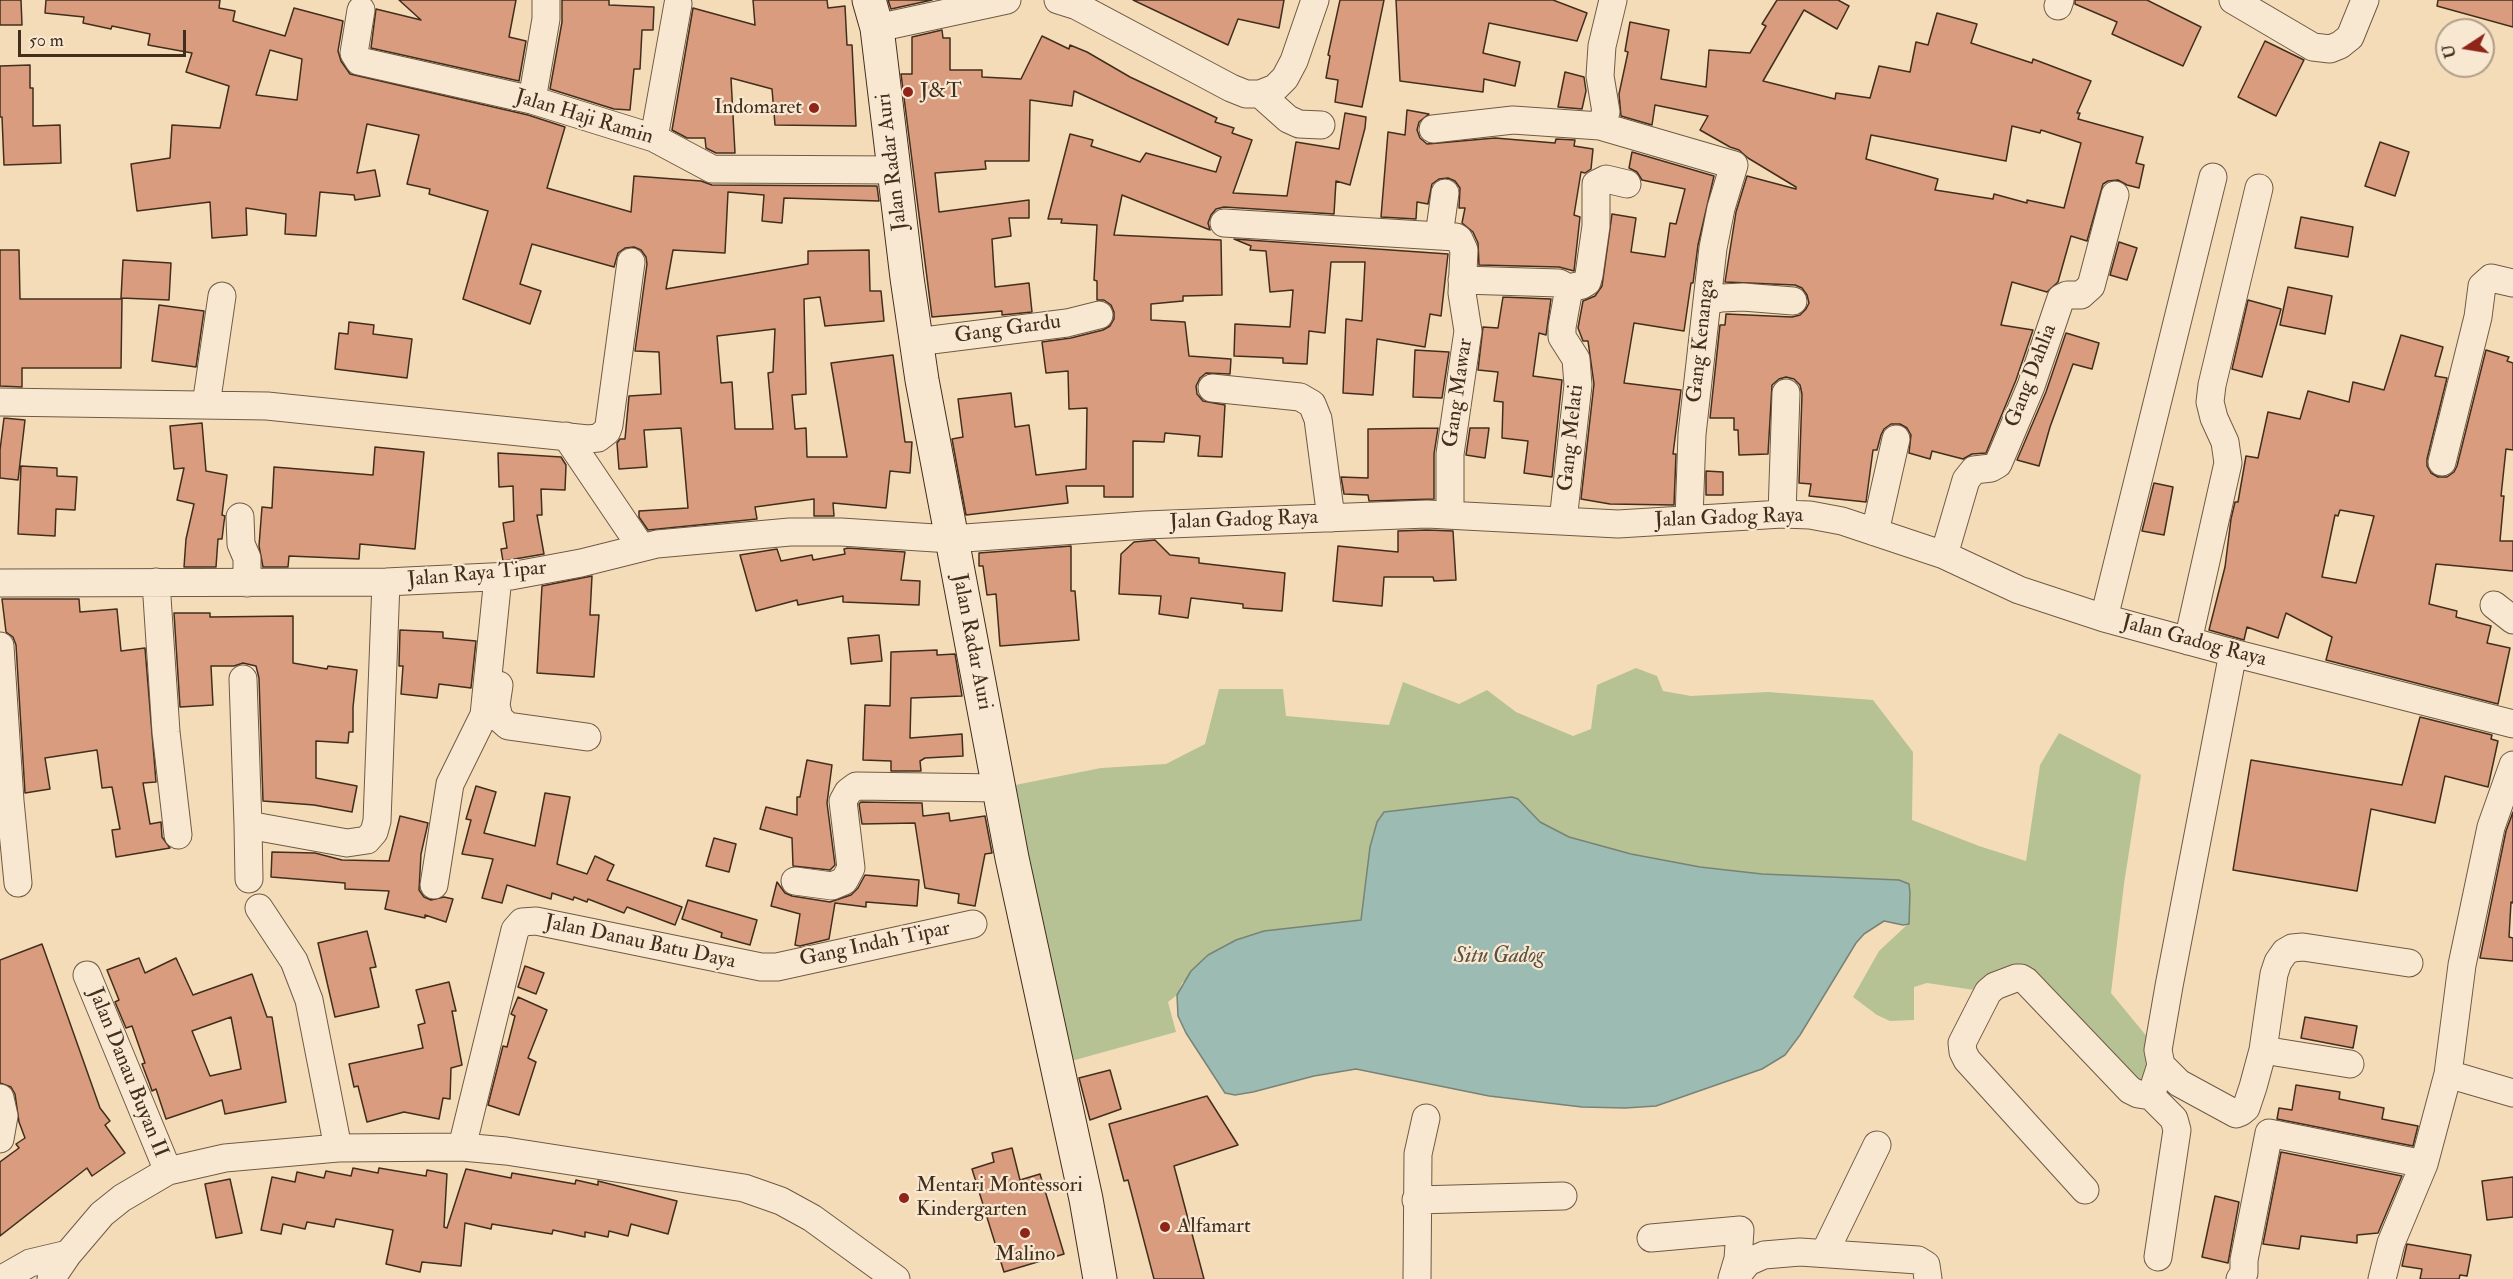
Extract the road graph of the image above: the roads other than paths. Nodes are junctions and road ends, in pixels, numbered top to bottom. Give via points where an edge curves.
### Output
1 (546, 0) edge
2 (1007, 0) edge
3 (1058, 0) edge
4 (1315, 0) edge
5 (1612, 0) edge
6 (2233, 0) edge
7 (2366, 0) edge
8 (678, 4) dead end
9 (362, 10) dead end
10 (873, 14) edge
11 (1260, 94) junction
12 (532, 100) junction
13 (1321, 125) dead end
14 (1600, 126) junction
15 (1433, 129) dead end
16 (654, 138) junction
17 (895, 170) junction
18 (2213, 177) dead end
19 (1627, 184) dead end
20 (2259, 188) dead end
21 (1445, 193) dead end
22 (2115, 195) dead end
23 (1224, 223) dead end
24 (1449, 237) junction
25 (631, 262) dead end
26 (2512, 276) edge
27 (1462, 280) junction
28 (1569, 288) junction
29 (222, 296) dead end
30 (1793, 300) dead end
31 (1707, 301) junction
32 (1099, 315) dead end
33 (916, 342) junction
34 (1212, 388) dead end
35 (1786, 393) dead end
36 (0, 402) edge
37 (206, 405) junction
38 (566, 436) junction
39 (1896, 439) dead end
40 (2442, 462) dead end
41 (1450, 513) junction
42 (1782, 514) junction
43 (240, 517) dead end
44 (1331, 518) junction
45 (1689, 519) junction
46 (1563, 521) junction
47 (1875, 532) junction
48 (951, 538) junction
49 (641, 547) junction
50 (1944, 555) junction
51 (505, 577) junction
52 (156, 582) junction
53 (386, 582) junction
54 (0, 583) edge
55 (248, 583) junction
56 (2104, 618) junction
57 (2188, 641) junction
58 (0, 646) edge
59 (2233, 653) junction
60 (243, 679) dead end
61 (2513, 724) edge
62 (587, 737) dead end
63 (2513, 765) edge
64 (1000, 788) junction
65 (248, 825) junction
66 (2502, 829) edge
67 (178, 836) dead end
68 (249, 879) dead end
69 (795, 881) dead end
70 (18, 883) dead end
71 (434, 885) dead end
72 (259, 908) dead end
73 (972, 924) dead end
74 (2409, 963) dead end
75 (777, 967) joint
76 (87, 975) dead end
77 (2263, 1050) junction
78 (2350, 1064) dead end
79 (2161, 1065) junction
80 (2448, 1074) junction
81 (2513, 1093) edge
82 (2151, 1096) junction
83 (0, 1098) edge
84 (1426, 1118) dead end
85 (0, 1139) edge
86 (1877, 1144) dead end
87 (462, 1147) junction
88 (338, 1148) junction
89 (2424, 1164) junction
90 (168, 1171) junction
91 (2085, 1190) dead end
92 (1563, 1196) dead end
93 (1416, 1200) junction
94 (1651, 1238) dead end
95 (1825, 1252) junction
96 (68, 1254) junction
97 (2158, 1257) dead end
98 (2, 1279) edge
99 (51, 1279) edge
100 (896, 1279) edge
101 (1100, 1279) edge
102 (1417, 1279) edge
103 (1733, 1279) edge
104 (1928, 1279) edge
105 (2240, 1279) edge
106 (2382, 1279) edge

1 - 12 street
2 - 10 street
3 - 11 street via 1077,6 1231,88
4 - 11 street via 1285,78 1275,88
5 - 14 street via 1602,46 1600,76 1606,112
6 - 7 street via 2313,47 2330,49 2350,37
8 - 16 street
9 - 12 street, Jalan Haji Ramin via 354,53 360,61
10 - 17 main road, Jalan Radar Auri
11 - 13 street via 1288,119
12 - 16 street, Jalan Haji Ramin
14 - 15 street via 1513,120
14 - 31 street, Gang Kenanga via 1734,165 1714,239
16 - 17 street, Jalan Haji Ramin via 712,169
17 - 33 main road, Jalan Radar Auri
18 - 56 street
19 - 28 street via 1606,179 1596,184 1596,226 1589,275 1587,282
20 - 57 street via 2212,385 2210,402 2225,442 2228,463
21 - 24 street, Gang Mawar
22 - 50 street, Gang Dahlia via 2091,286 2081,295 2061,298 2031,386 1998,464 1969,474
23 - 24 street
24 - 27 street, Gang Mawar via 1464,250
25 - 38 street via 607,431 592,439
26 - 40 street via 2491,278 2482,286
27 - 28 street via 1559,283
27 - 41 street, Gang Mawar via 1468,331 1450,454
28 - 46 street, Gang Melati via 1562,337 1576,359 1578,385
29 - 37 street
30 - 31 street via 1743,297
31 - 45 street, Gang Kenanga via 1692,434
32 - 33 street, Gang Gardu
33 - 48 main road, Jalan Radar Auri
34 - 44 street via 1300,397 1312,404 1318,419
35 - 42 street
36 - 37 street
37 - 38 street via 267,406
38 - 49 street
39 - 47 street
41 - 44 street, Jalan Gadog Raya
41 - 46 street, Jalan Gadog Raya
42 - 45 street, Jalan Gadog Raya
42 - 47 street, Jalan Gadog Raya via 1842,521
43 - 55 street
44 - 48 street, Jalan Gadog Raya
45 - 46 street, Jalan Gadog Raya via 1618,524
47 - 50 street, Jalan Gadog Raya
48 - 49 street, Jalan Raya Tipar via 790,532
48 - 64 main road, Jalan Radar Auri
49 - 51 street, Jalan Raya Tipar
50 - 56 street, Jalan Gadog Raya via 2019,590
51 - 53 street, Jalan Raya Tipar
51 - 62 street via 496,705 500,718 507,726
51 - 71 street via 484,715 450,784
52 - 54 street, Jalan Raya Tipar
52 - 55 street, Jalan Raya Tipar
52 - 67 street
53 - 55 street, Jalan Raya Tipar
53 - 65 street via 374,832 367,840 347,843
56 - 57 street, Jalan Gadog Raya
57 - 59 street, Jalan Gadog Raya
58 - 70 street
59 - 61 street, Jalan Gadog Raya
59 - 79 street via 2169,986 2158,1050
60 - 65 street
63 - 66 street
64 - 69 street via 856,786 843,801 851,868 844,881 831,886
64 - 101 main road, Jalan Radar Auri
65 - 68 street
66 - 80 street via 2462,965
72 - 88 street via 294,962 309,1000
73 - 75 street, Gang Indah Tipar
74 - 77 street via 2303,947 2285,952 2274,974
75 - 87 street, Jalan Danau Batu Daya via 752,967 536,921 522,922 515,930
76 - 90 street, Jalan Danau Buyan II
77 - 78 street
77 - 79 street via 2246,1108 2236,1114 2179,1083
79 - 82 street
80 - 81 street
80 - 89 street
82 - 91 street via 2130,1090 2021,978 1988,992 1962,1043 1963,1052
82 - 97 street via 2174,1119 2177,1130
83 - 85 street via 4,1116
84 - 93 street via 1418,1154
86 - 95 street
87 - 88 street
87 - 100 street via 744,1188 781,1201 812,1218
88 - 90 street via 225,1158
89 - 105 street via 2269,1133
89 - 106 street via 2391,1243
90 - 96 street via 102,1214
92 - 93 street
93 - 102 street
94 - 103 street via 1740,1230
95 - 103 street via 1764,1256 1748,1262
95 - 104 street via 1918,1260 1926,1265
96 - 98 street via 30,1263
96 - 99 street

